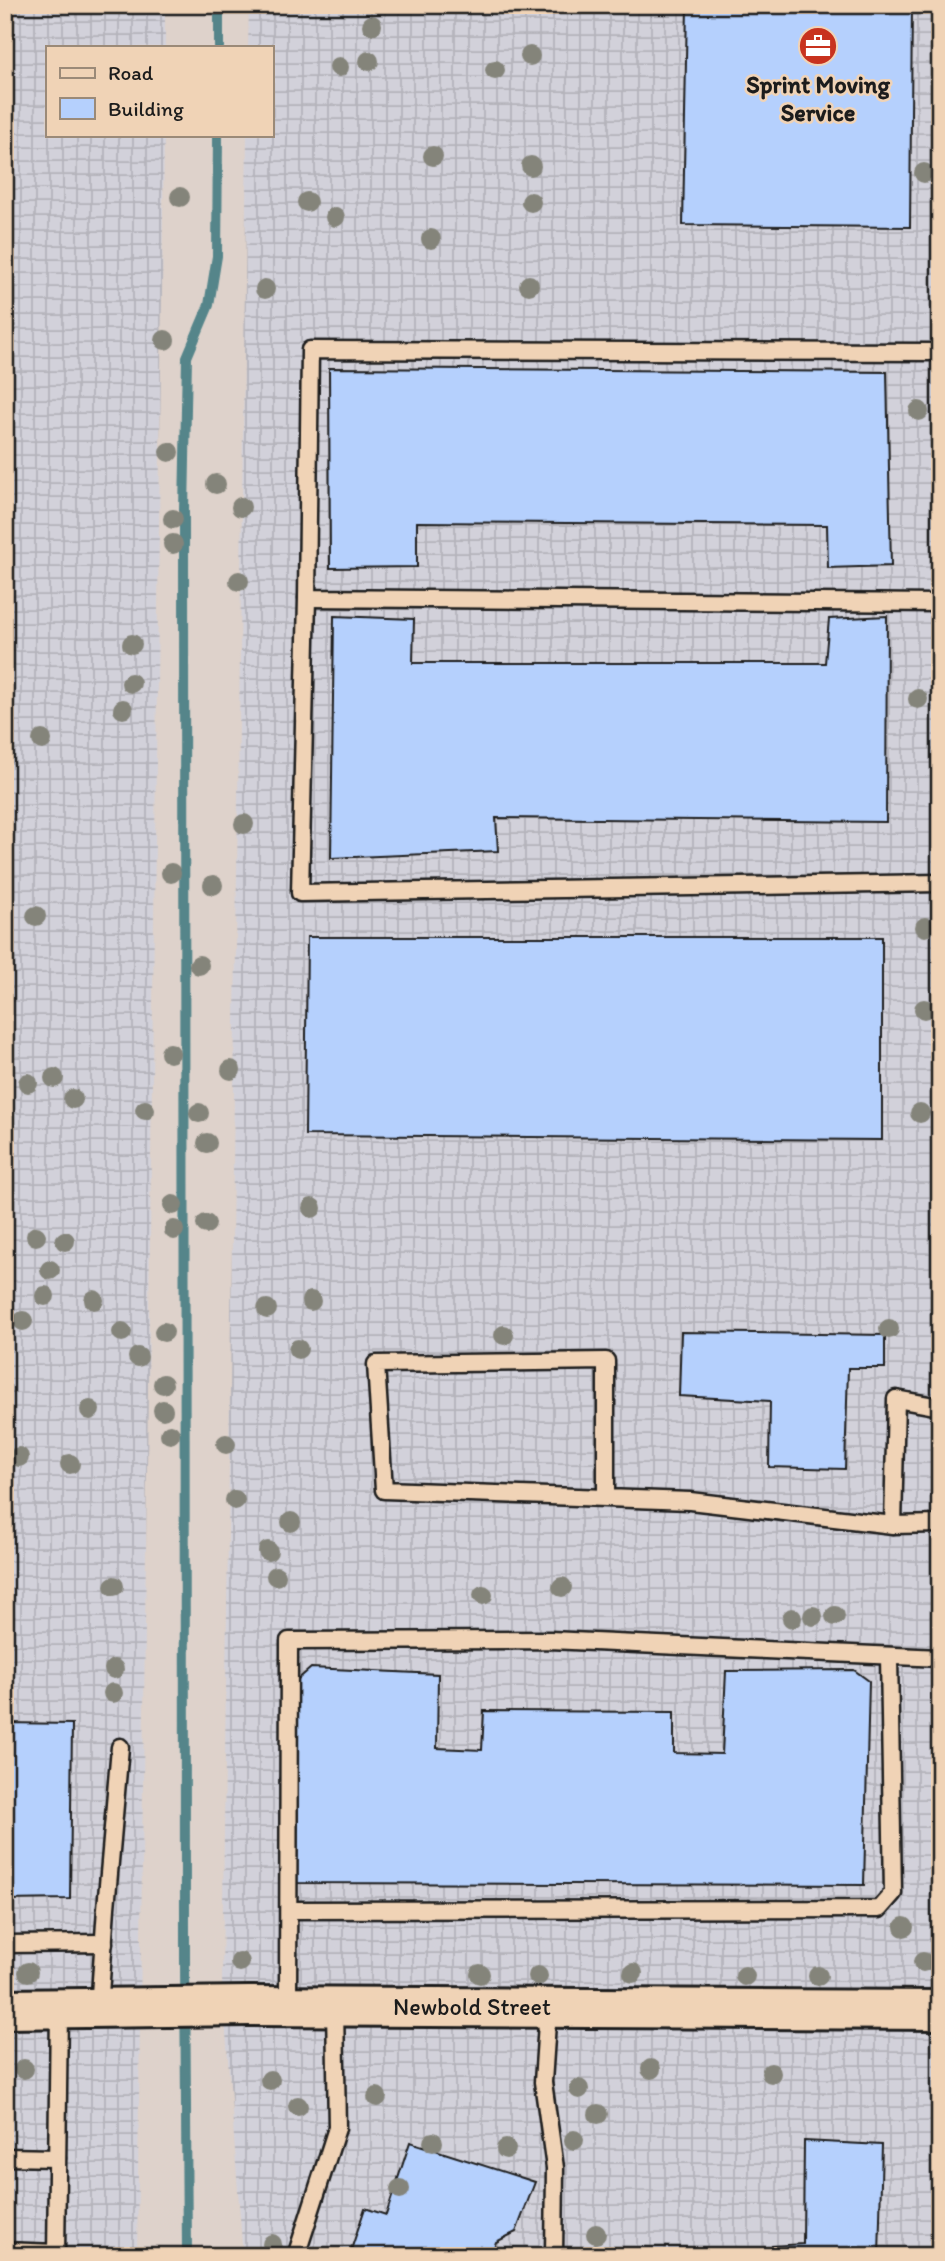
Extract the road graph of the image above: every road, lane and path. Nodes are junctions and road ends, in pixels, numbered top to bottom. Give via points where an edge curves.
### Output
1 (940, 352) edge
2 (307, 598) junction
3 (940, 603) edge
4 (940, 883) edge
5 (940, 1407) edge
6 (606, 1498) junction
7 (940, 1524) edge
8 (893, 1525) junction
9 (890, 1656) junction
10 (940, 1658) edge
11 (120, 1748) dead end
12 (289, 1910) junction
13 (104, 1943) junction
14 (5, 1944) edge
15 (288, 2007) junction
16 (335, 2007) junction
17 (548, 2008) junction
18 (5, 2009) edge
19 (59, 2009) junction
20 (99, 2009) junction
21 (940, 2010) edge
22 (5, 2157) edge
23 (57, 2158) junction
24 (5, 2252) edge
25 (56, 2254) edge
26 (298, 2256) edge
27 (554, 2256) edge

1 - 2 lane via 310,350
2 - 3 lane
2 - 4 lane via 300,893
5 - 8 lane via 896,1399
6 - 6 lane via 384,1490 376,1364 606,1361
6 - 8 lane via 690,1501
7 - 8 lane
9 - 10 lane
9 - 12 lane via 893,1893 879,1909
9 - 12 lane via 550,1640 289,1641
11 - 13 lane
12 - 15 lane
13 - 14 lane
13 - 20 lane
15 - 16 street, Newbold Street
15 - 20 street, Newbold Street
16 - 17 street, Newbold Street
16 - 26 lane via 337,2128
17 - 21 street, Newbold Street
17 - 27 lane via 543,2082 555,2168
18 - 19 street, Newbold Street
19 - 20 street, Newbold Street
19 - 23 lane
22 - 23 lane
23 - 25 lane
24 - 25 lane

